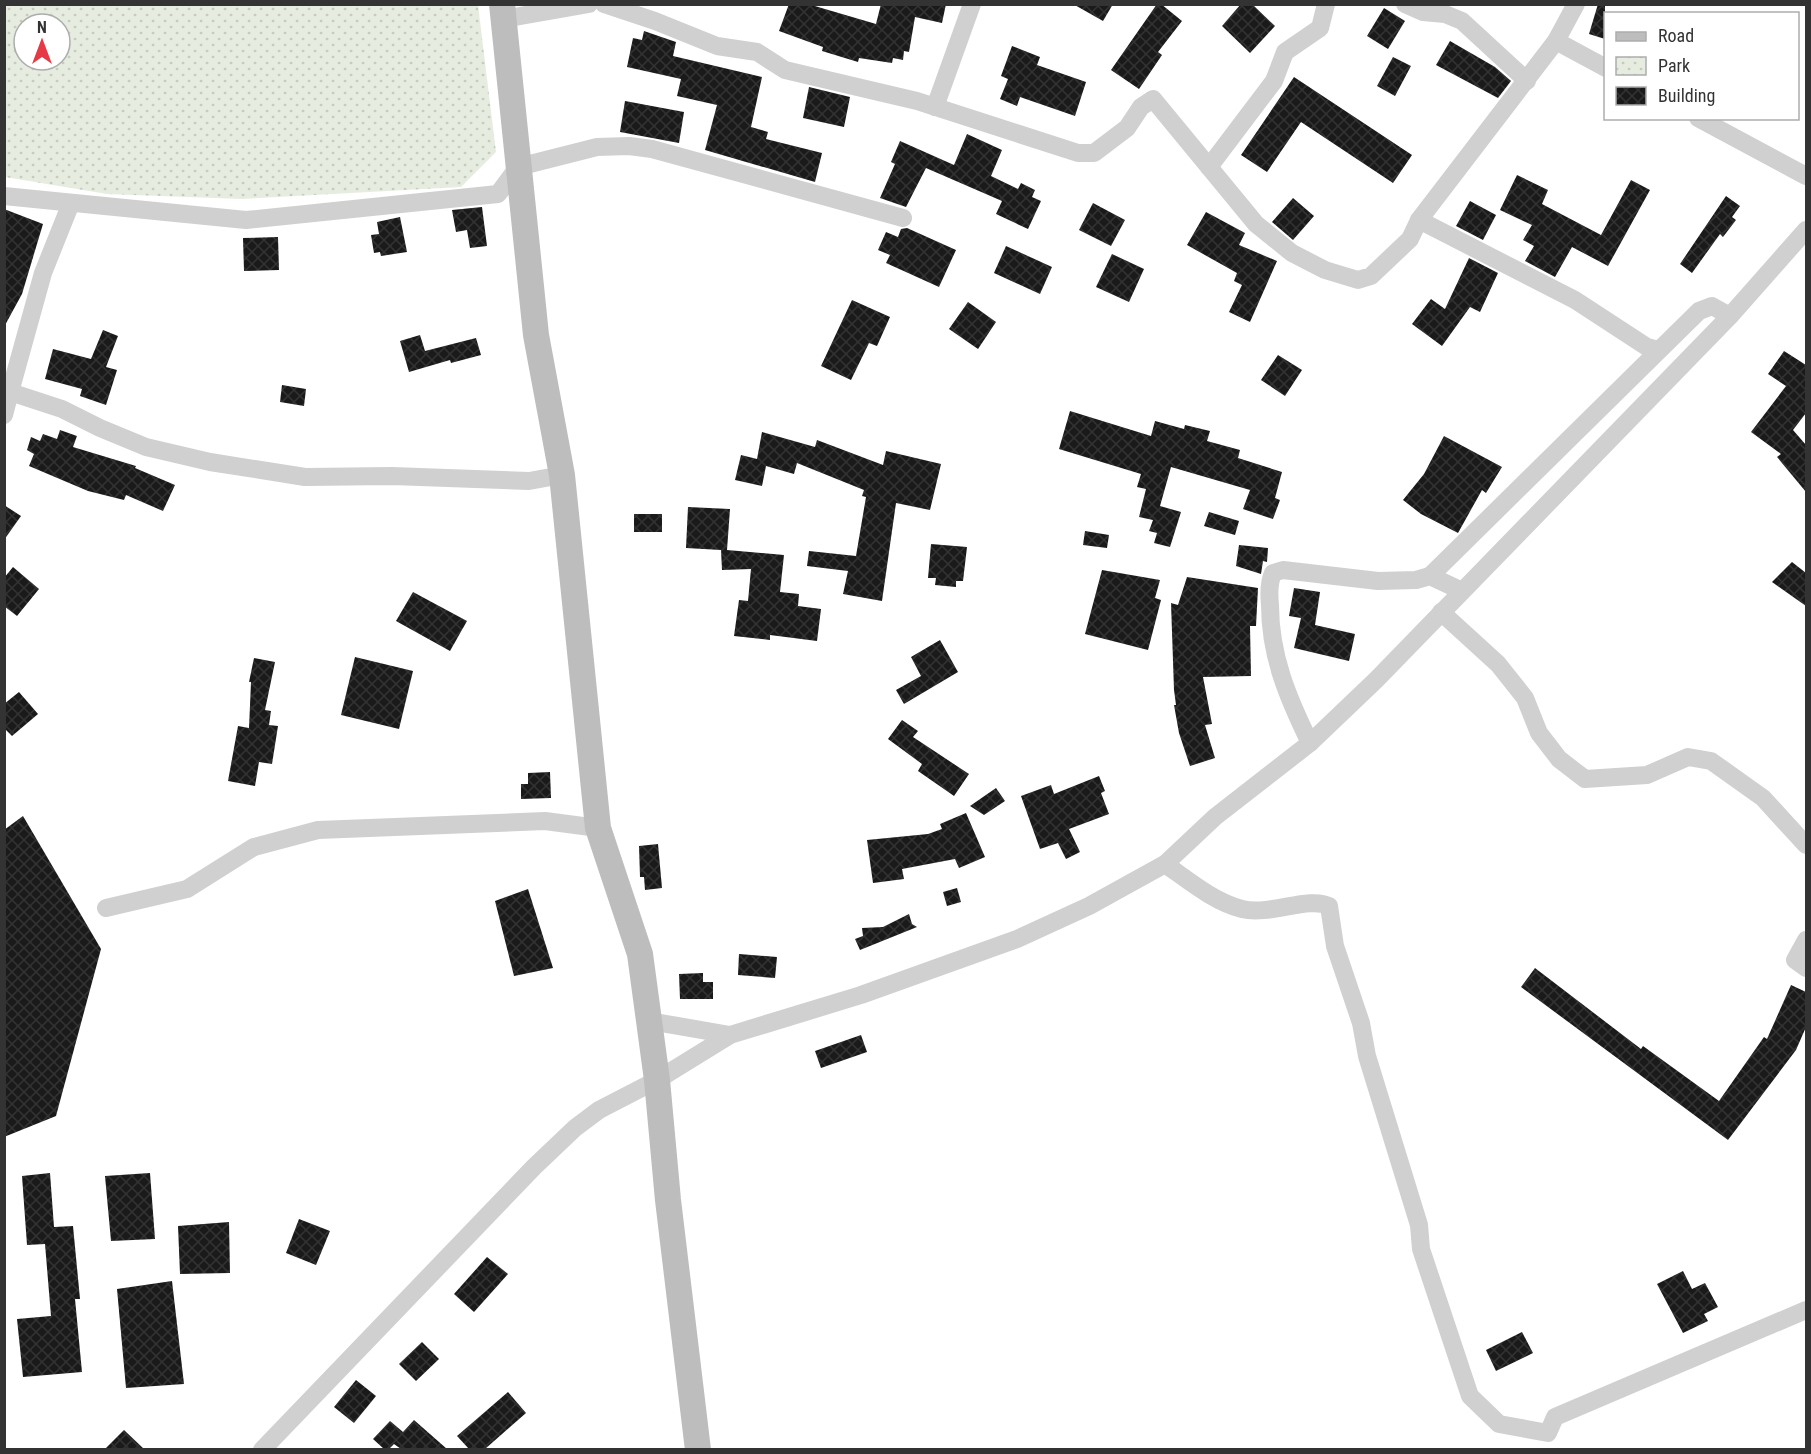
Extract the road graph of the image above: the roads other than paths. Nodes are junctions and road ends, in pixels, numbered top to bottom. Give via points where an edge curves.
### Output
1 (590, 4) edge
2 (604, 4) edge
3 (972, 4) edge
4 (1326, 4) edge
5 (1405, 4) edge
6 (1576, 4) edge
7 (503, 12) edge
8 (1556, 41) junction
9 (1604, 68) edge
10 (1527, 81) junction
11 (935, 107) junction
12 (1702, 120) edge
13 (519, 167) junction
14 (1209, 167) junction
15 (1806, 176) edge
16 (4, 196) edge
17 (71, 203) junction
18 (903, 218) dead end
19 (1419, 220) junction
20 (1806, 230) edge
21 (1730, 316) junction
22 (1658, 350) junction
23 (10, 392) junction
24 (4, 415) edge
25 (562, 475) junction
26 (1430, 576) junction
27 (1462, 591) junction
28 (1441, 612) junction
29 (1310, 743) junction
30 (598, 828) junction
31 (1806, 845) edge
32 (1165, 864) junction
33 (106, 908) dead end
34 (1806, 940) edge
35 (1806, 968) edge
36 (649, 1021) junction
37 (730, 1035) junction
38 (657, 1080) junction
39 (1806, 1310) edge
40 (262, 1449) edge
41 (698, 1449) edge

1 - 7 street
2 - 11 street via 717,46 757,52 785,69
3 - 11 street
4 - 14 street via 1320,28 1285,52 1274,81
5 - 10 street via 1462,21
6 - 8 street
7 - 13 main road
8 - 9 street
8 - 10 street
10 - 19 street
11 - 14 street via 1058,148 1094,153 1127,128 1141,107 1153,99
12 - 15 street
13 - 17 street via 498,194 246,220
13 - 18 street via 580,149 652,149
13 - 25 main road via 536,335
14 - 19 street via 1256,224 1292,253 1325,270 1358,280 1371,276 1410,239
16 - 17 street
17 - 23 street via 43,273
19 - 22 street via 1575,300 1647,347
20 - 21 street
21 - 22 street via 1712,306 1699,311
21 - 27 street
22 - 26 street
23 - 24 street
23 - 25 street via 62,409 146,447 305,477 529,481
25 - 30 main road
26 - 27 street
26 - 29 street via 1378,581 1283,570 1273,573 1270,629 1275,655 1285,690
27 - 28 street
28 - 29 street
28 - 31 street via 1498,664 1525,698 1539,733 1559,759 1585,778 1647,775 1688,757 1711,761 1763,798
29 - 32 street via 1215,817
30 - 33 street via 545,821 318,830 254,847 187,889
30 - 36 main road via 640,954
32 - 37 street via 1089,906 1017,939 882,988
32 - 39 street via 1242,909 1286,909 1320,902 1329,906 1335,946 1419,1225 1421,1249 1459,1366 1470,1396 1499,1424 1548,1433 1555,1417
34 - 35 street via 1795,960
36 - 37 street
36 - 38 main road
37 - 38 street
38 - 40 street via 628,1092 575,1128
38 - 41 main road

